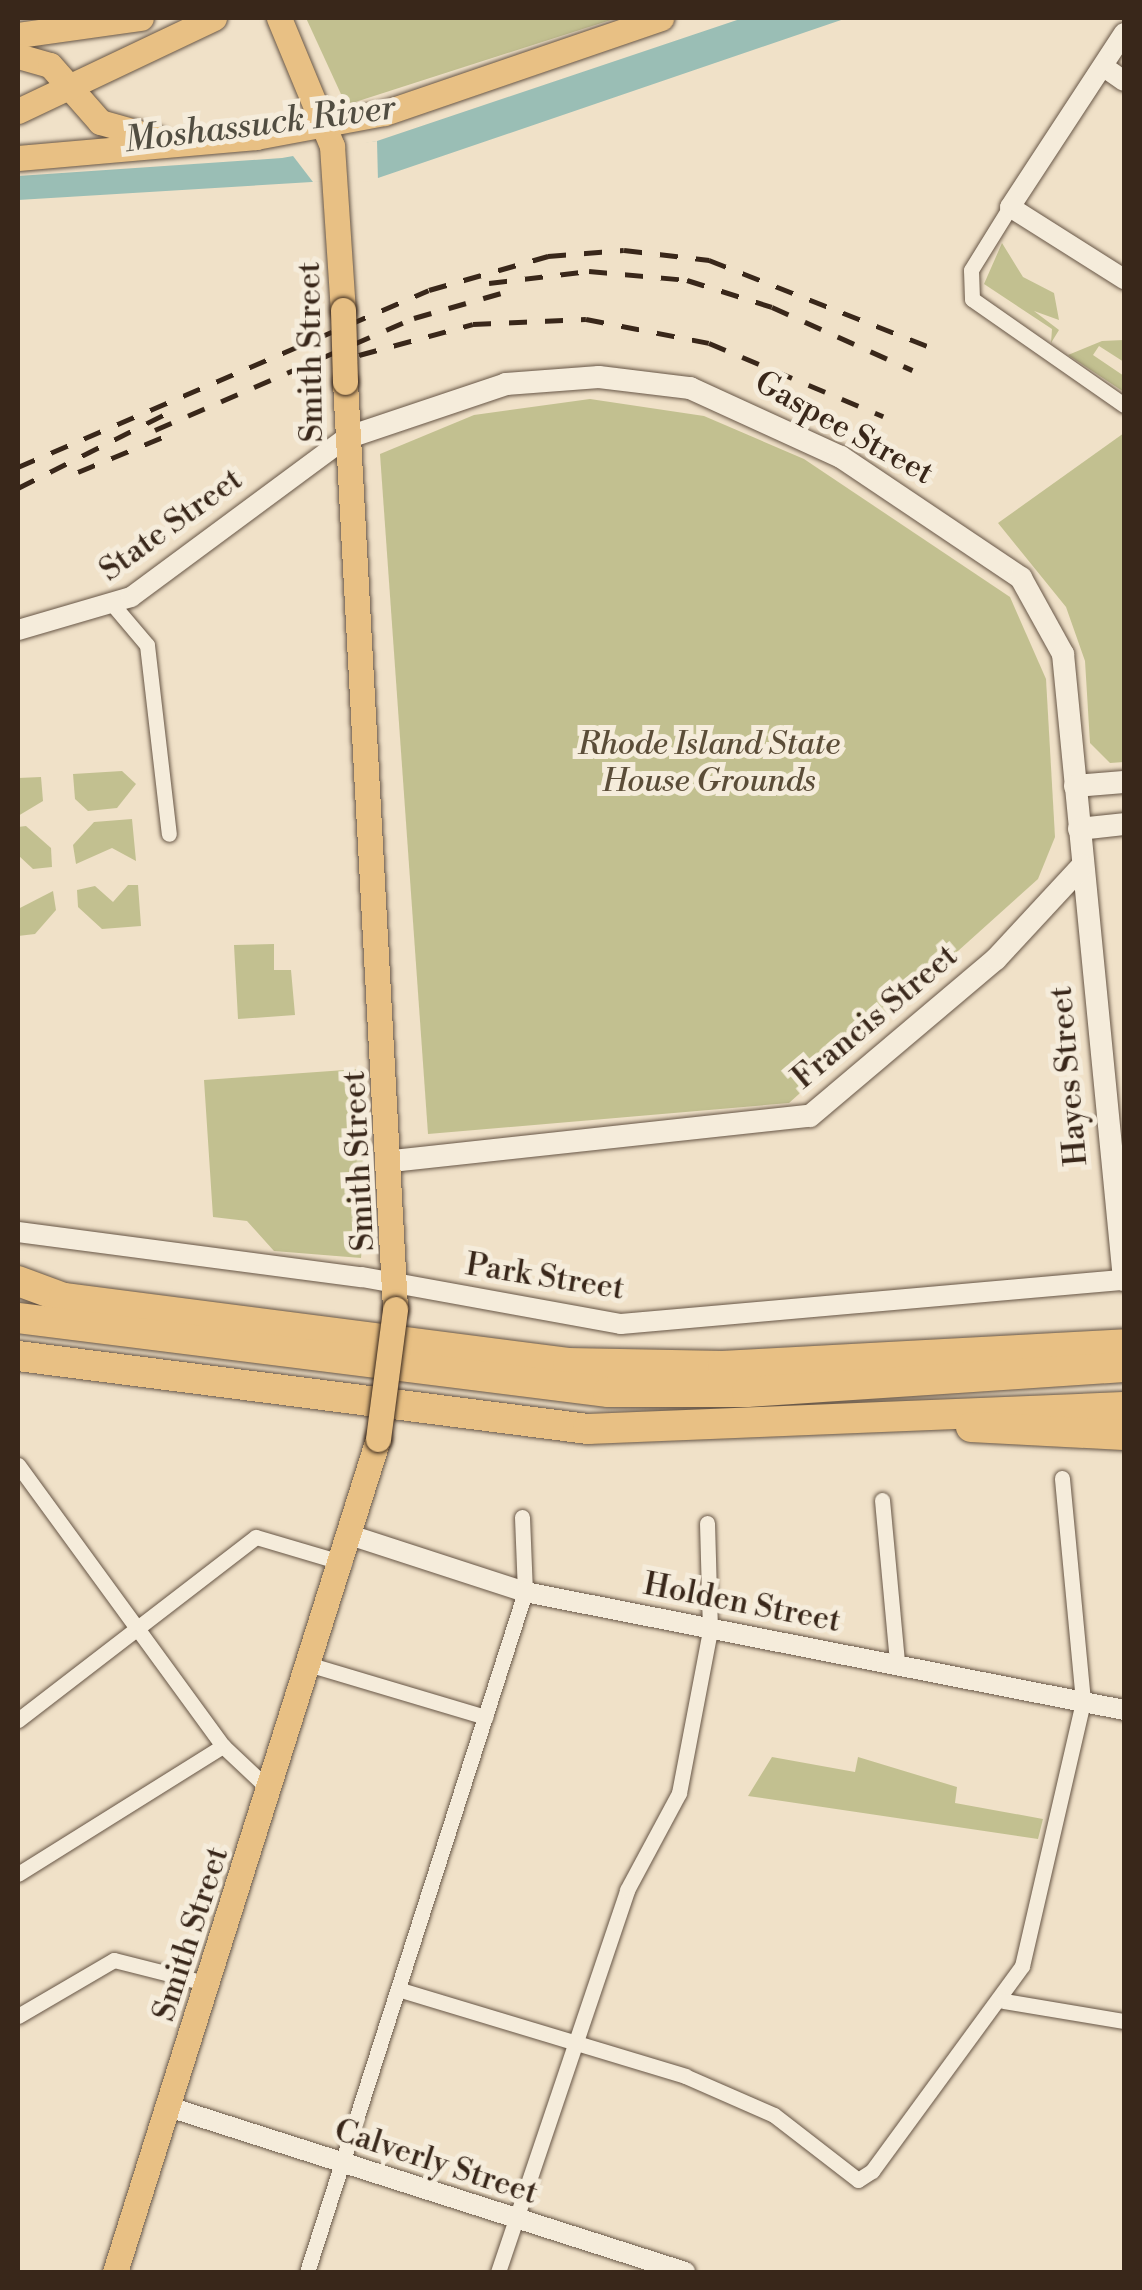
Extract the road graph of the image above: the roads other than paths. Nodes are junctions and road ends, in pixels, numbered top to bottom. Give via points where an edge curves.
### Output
1 (141, 18) edge
2 (214, 18) edge
3 (279, 18) edge
4 (661, 18) edge
5 (1124, 33) edge
6 (18, 34) edge
7 (18, 56) edge
8 (1104, 67) junction
9 (1124, 80) edge
10 (71, 90) junction
11 (18, 112) edge
12 (328, 136) junction
13 (206, 141) junction
14 (18, 158) edge
15 (1010, 207) junction
16 (1124, 279) edge
17 (1124, 404) edge
18 (346, 438) junction
19 (114, 606) junction
20 (18, 630) edge
21 (1124, 782) edge
22 (1076, 786) junction
23 (1124, 824) edge
24 (1079, 829) junction
25 (169, 834) dead end
26 (1082, 866) junction
27 (393, 1161) junction
28 (18, 1232) edge
29 (18, 1280) edge
30 (1123, 1280) edge
31 (396, 1283) junction
32 (18, 1292) edge
33 (64, 1298) junction
34 (18, 1318) edge
35 (1124, 1344) edge
36 (18, 1356) edge
37 (1124, 1368) edge
38 (1124, 1407) edge
39 (858, 1422) junction
40 (1124, 1436) edge
41 (18, 1465) edge
42 (1062, 1478) dead end
43 (882, 1500) dead end
44 (522, 1517) dead end
45 (706, 1523) dead end
46 (352, 1536) junction
47 (344, 1563) junction
48 (525, 1592) junction
49 (139, 1629) junction
50 (710, 1630) junction
51 (897, 1663) junction
52 (312, 1666) junction
53 (1083, 1701) junction
54 (1124, 1710) edge
55 (485, 1717) junction
56 (18, 1720) edge
57 (223, 1746) junction
58 (271, 1791) junction
59 (18, 1874) edge
60 (209, 1984) junction
61 (401, 1990) junction
62 (1004, 2000) junction
63 (18, 2016) edge
64 (1124, 2021) edge
65 (576, 2042) junction
66 (169, 2107) junction
67 (342, 2164) junction
68 (516, 2220) junction
69 (115, 2272) edge
70 (306, 2272) edge
71 (498, 2272) edge
72 (684, 2272) edge

1 - 6 main road
2 - 10 main road
3 - 12 main road, Smith Street
4 - 12 main road
5 - 8 street
7 - 10 main road via 46,62
8 - 9 street
8 - 15 street
10 - 11 main road
10 - 13 main road via 117,130
12 - 13 main road
12 - 18 main road, Smith Street, bridge via 338,184
13 - 14 main road
15 - 16 street
15 - 17 street via 971,270 972,299
18 - 19 street, State Street
18 - 22 main road, Gaspee Street via 455,396 549,378 690,388 781,424 1002,561 1033,592 1062,650
18 - 27 main road, Smith Street
19 - 20 street, State Street
19 - 25 street via 147,646
21 - 22 main road
22 - 24 main road
23 - 24 main road
24 - 26 main road
26 - 27 main road, Francis Street via 996,959 810,1116
26 - 30 main road, Hayes Street
27 - 31 main road, Smith Street
28 - 31 street, Park Street
29 - 33 highway
30 - 31 street, Park Street via 635,1324
31 - 46 main road, Smith Street, bridge via 378,1439
32 - 33 highway
33 - 35 highway via 630,1366
34 - 37 highway via 608,1392 746,1392
36 - 39 highway via 557,1427
38 - 39 highway
39 - 40 highway
41 - 49 street
42 - 53 street
43 - 51 street
44 - 48 street
45 - 50 street
46 - 47 main road, Smith Street
46 - 48 street, Holden Street
47 - 49 street via 256,1537
47 - 52 main road, Smith Street
48 - 50 street, Holden Street
48 - 55 street
49 - 56 street
49 - 57 street
50 - 51 street, Holden Street
50 - 65 street via 679,1793 627,1890
51 - 53 street, Holden Street
52 - 55 street
52 - 58 main road, Smith Street
53 - 54 street, Holden Street
53 - 62 street via 1022,1966
55 - 61 street
57 - 58 street
57 - 59 street
58 - 60 main road, Smith Street
60 - 63 street via 114,1960
60 - 66 main road, Smith Street
61 - 65 street
61 - 67 street
62 - 64 street
62 - 65 street via 858,2180 774,2115
65 - 68 street
66 - 67 street, Calverly Street
66 - 69 main road, Smith Street
67 - 68 street, Calverly Street
67 - 70 street
68 - 71 street
68 - 72 street, Calverly Street

